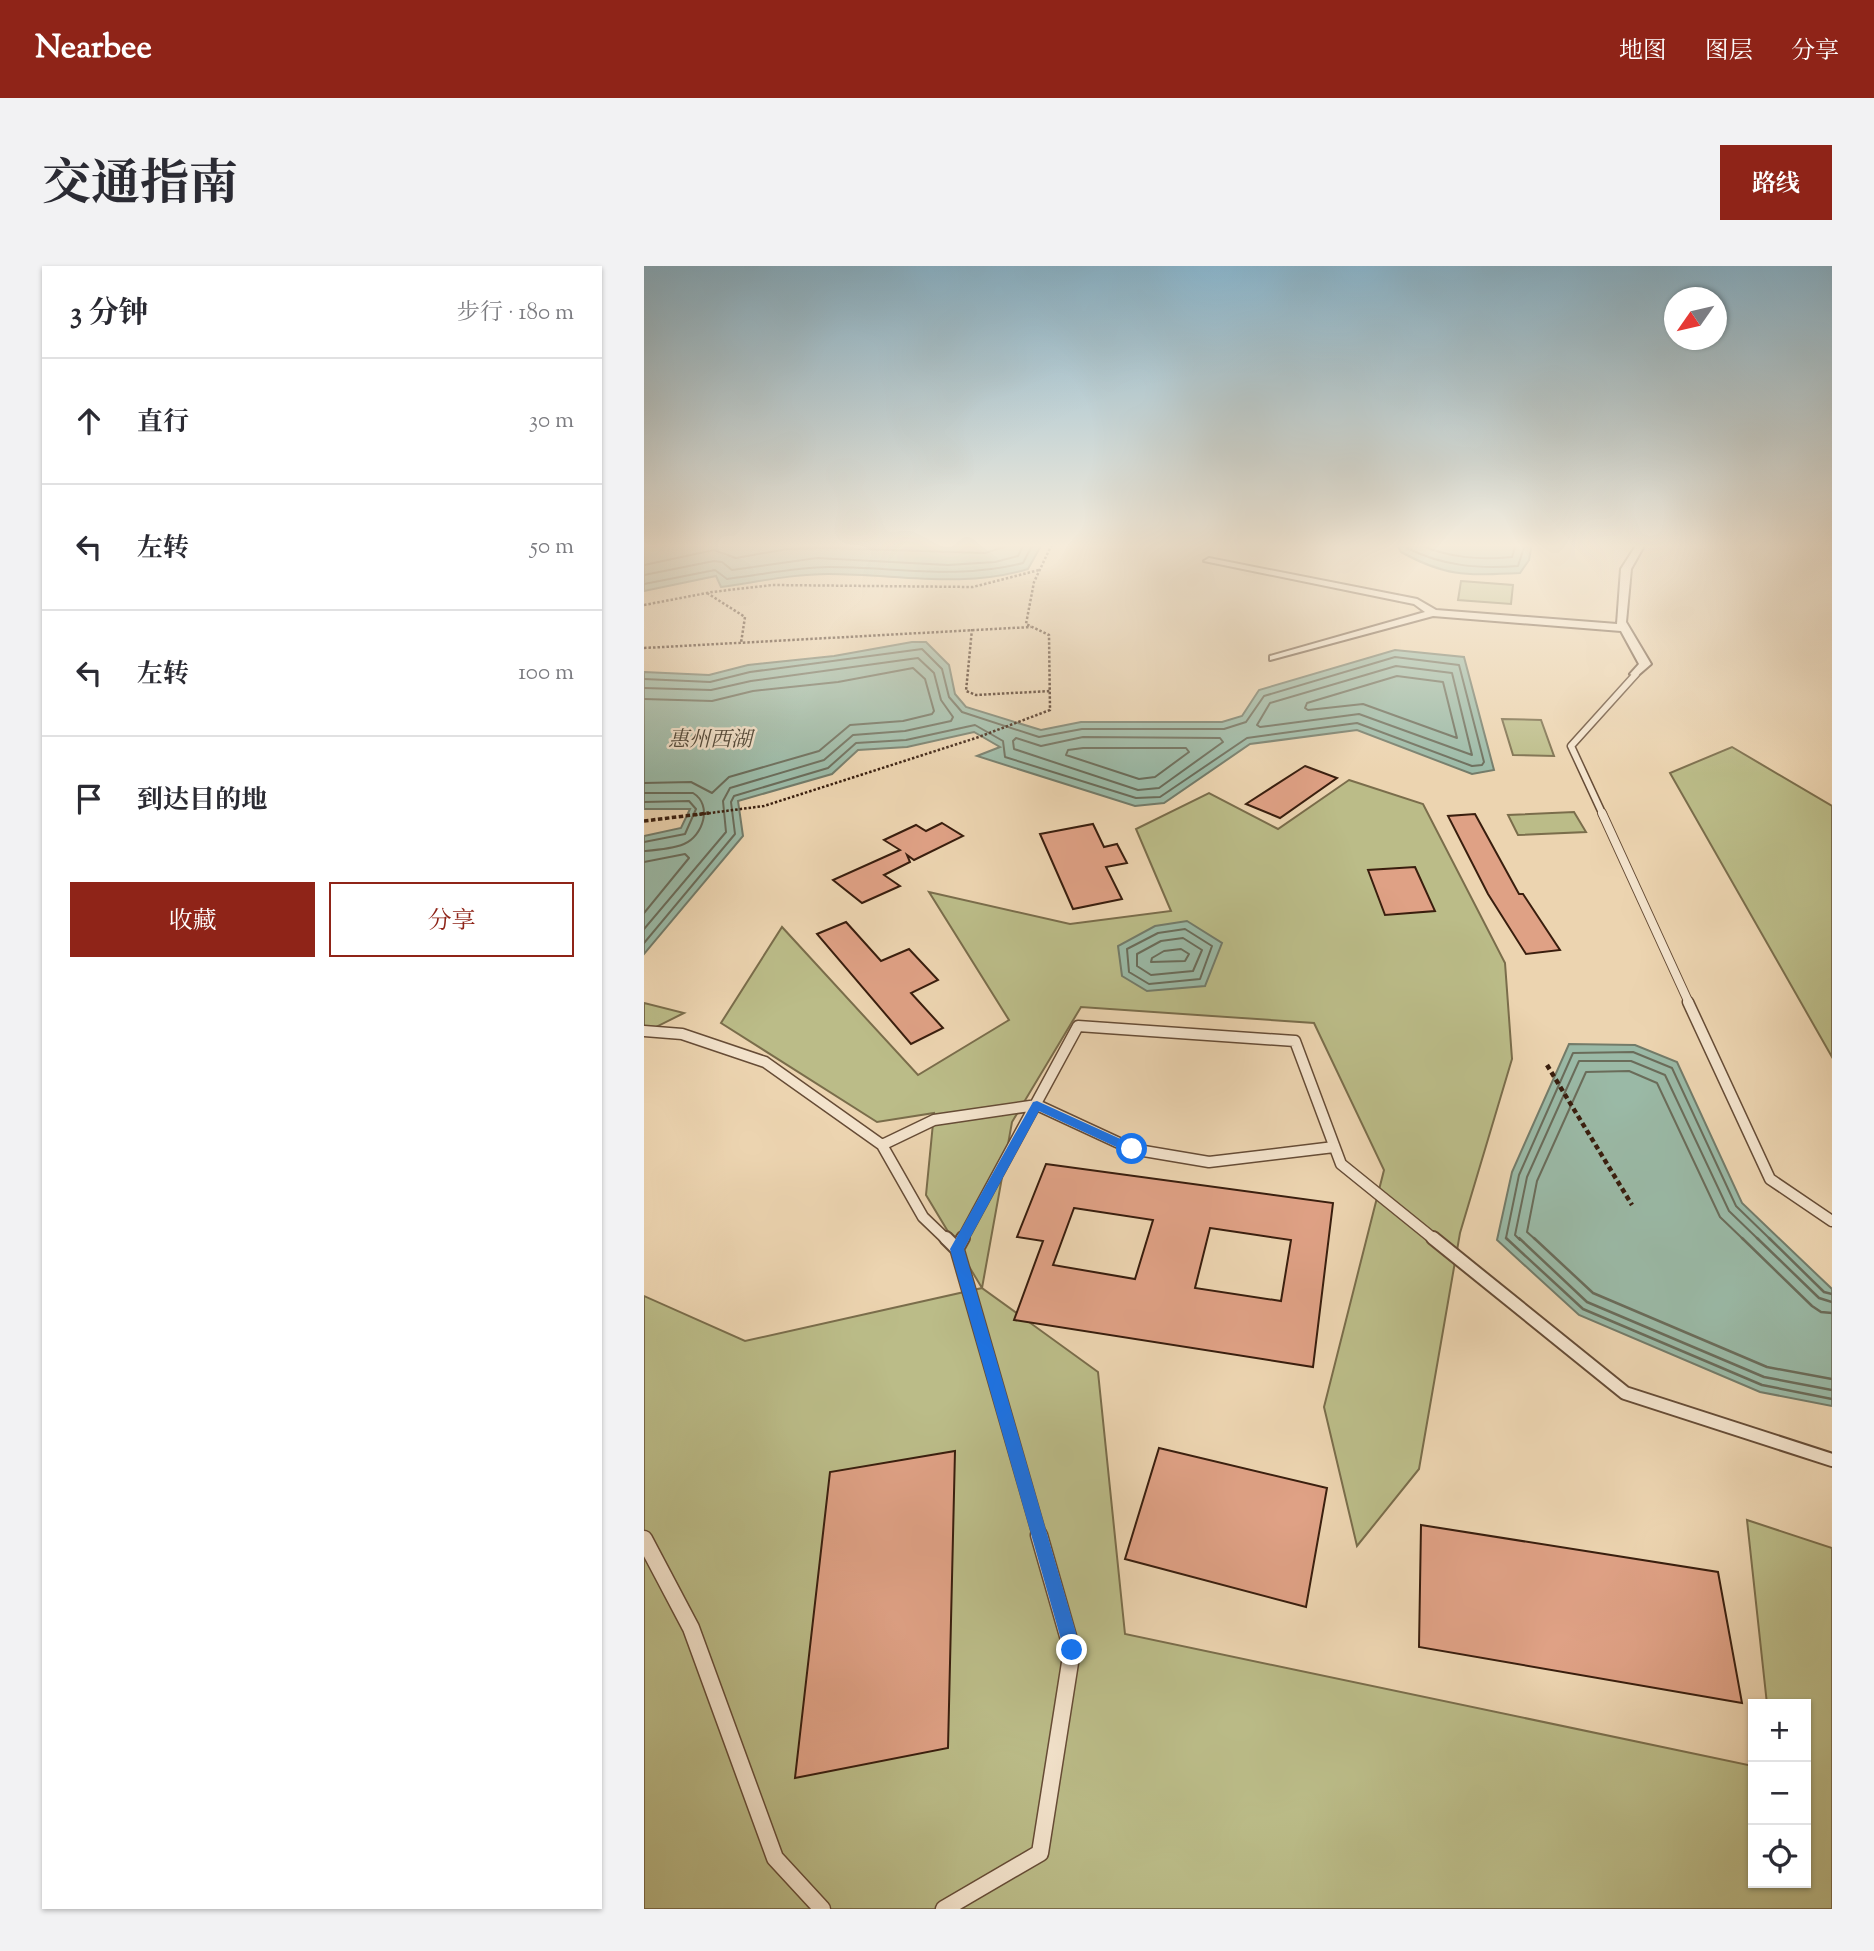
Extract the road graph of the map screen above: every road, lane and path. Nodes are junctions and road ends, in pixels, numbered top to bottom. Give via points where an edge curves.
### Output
1 (744, 621) edge
2 (1027, 621) edge
3 (1406, 621) edge
4 (1530, 621) edge
5 (1621, 621) edge
6 (1033, 627) junction
7 (1623, 628) junction
8 (972, 629) junction
9 (741, 643) junction
10 (644, 648) edge
11 (1274, 658) dead end
12 (1636, 674) joint
13 (1050, 691) junction
14 (644, 821) edge
15 (644, 1031) edge
16 (1547, 1065) dead end
17 (1037, 1105) junction
18 (882, 1145) junction
19 (1334, 1146) junction
20 (1632, 1205) dead end
21 (1832, 1221) edge
22 (957, 1249) junction
23 (1832, 1460) edge
24 (644, 1539) edge
25 (822, 1909) edge
26 (944, 1909) edge

1 - 9 path
2 - 6 path
3 - 11 street
4 - 7 street
5 - 7 street
6 - 8 path
6 - 13 path via 1049,635
7 - 12 street via 1645,664
8 - 9 path
8 - 13 path via 966,691 976,695
9 - 10 path
12 - 21 lane via 1571,746 1770,1179
13 - 14 path via 1050,710 1026,721 764,806
15 - 18 lane via 682,1034 765,1062
16 - 20 path
17 - 18 lane via 934,1120
17 - 19 lane via 1132,1149 1209,1162
17 - 19 lane via 1078,1026 1295,1041
17 - 22 lane
18 - 22 lane via 923,1217
19 - 23 lane via 1341,1164 1626,1393
22 - 26 lane via 1072,1650 1040,1853
24 - 25 lane via 691,1628 775,1858

